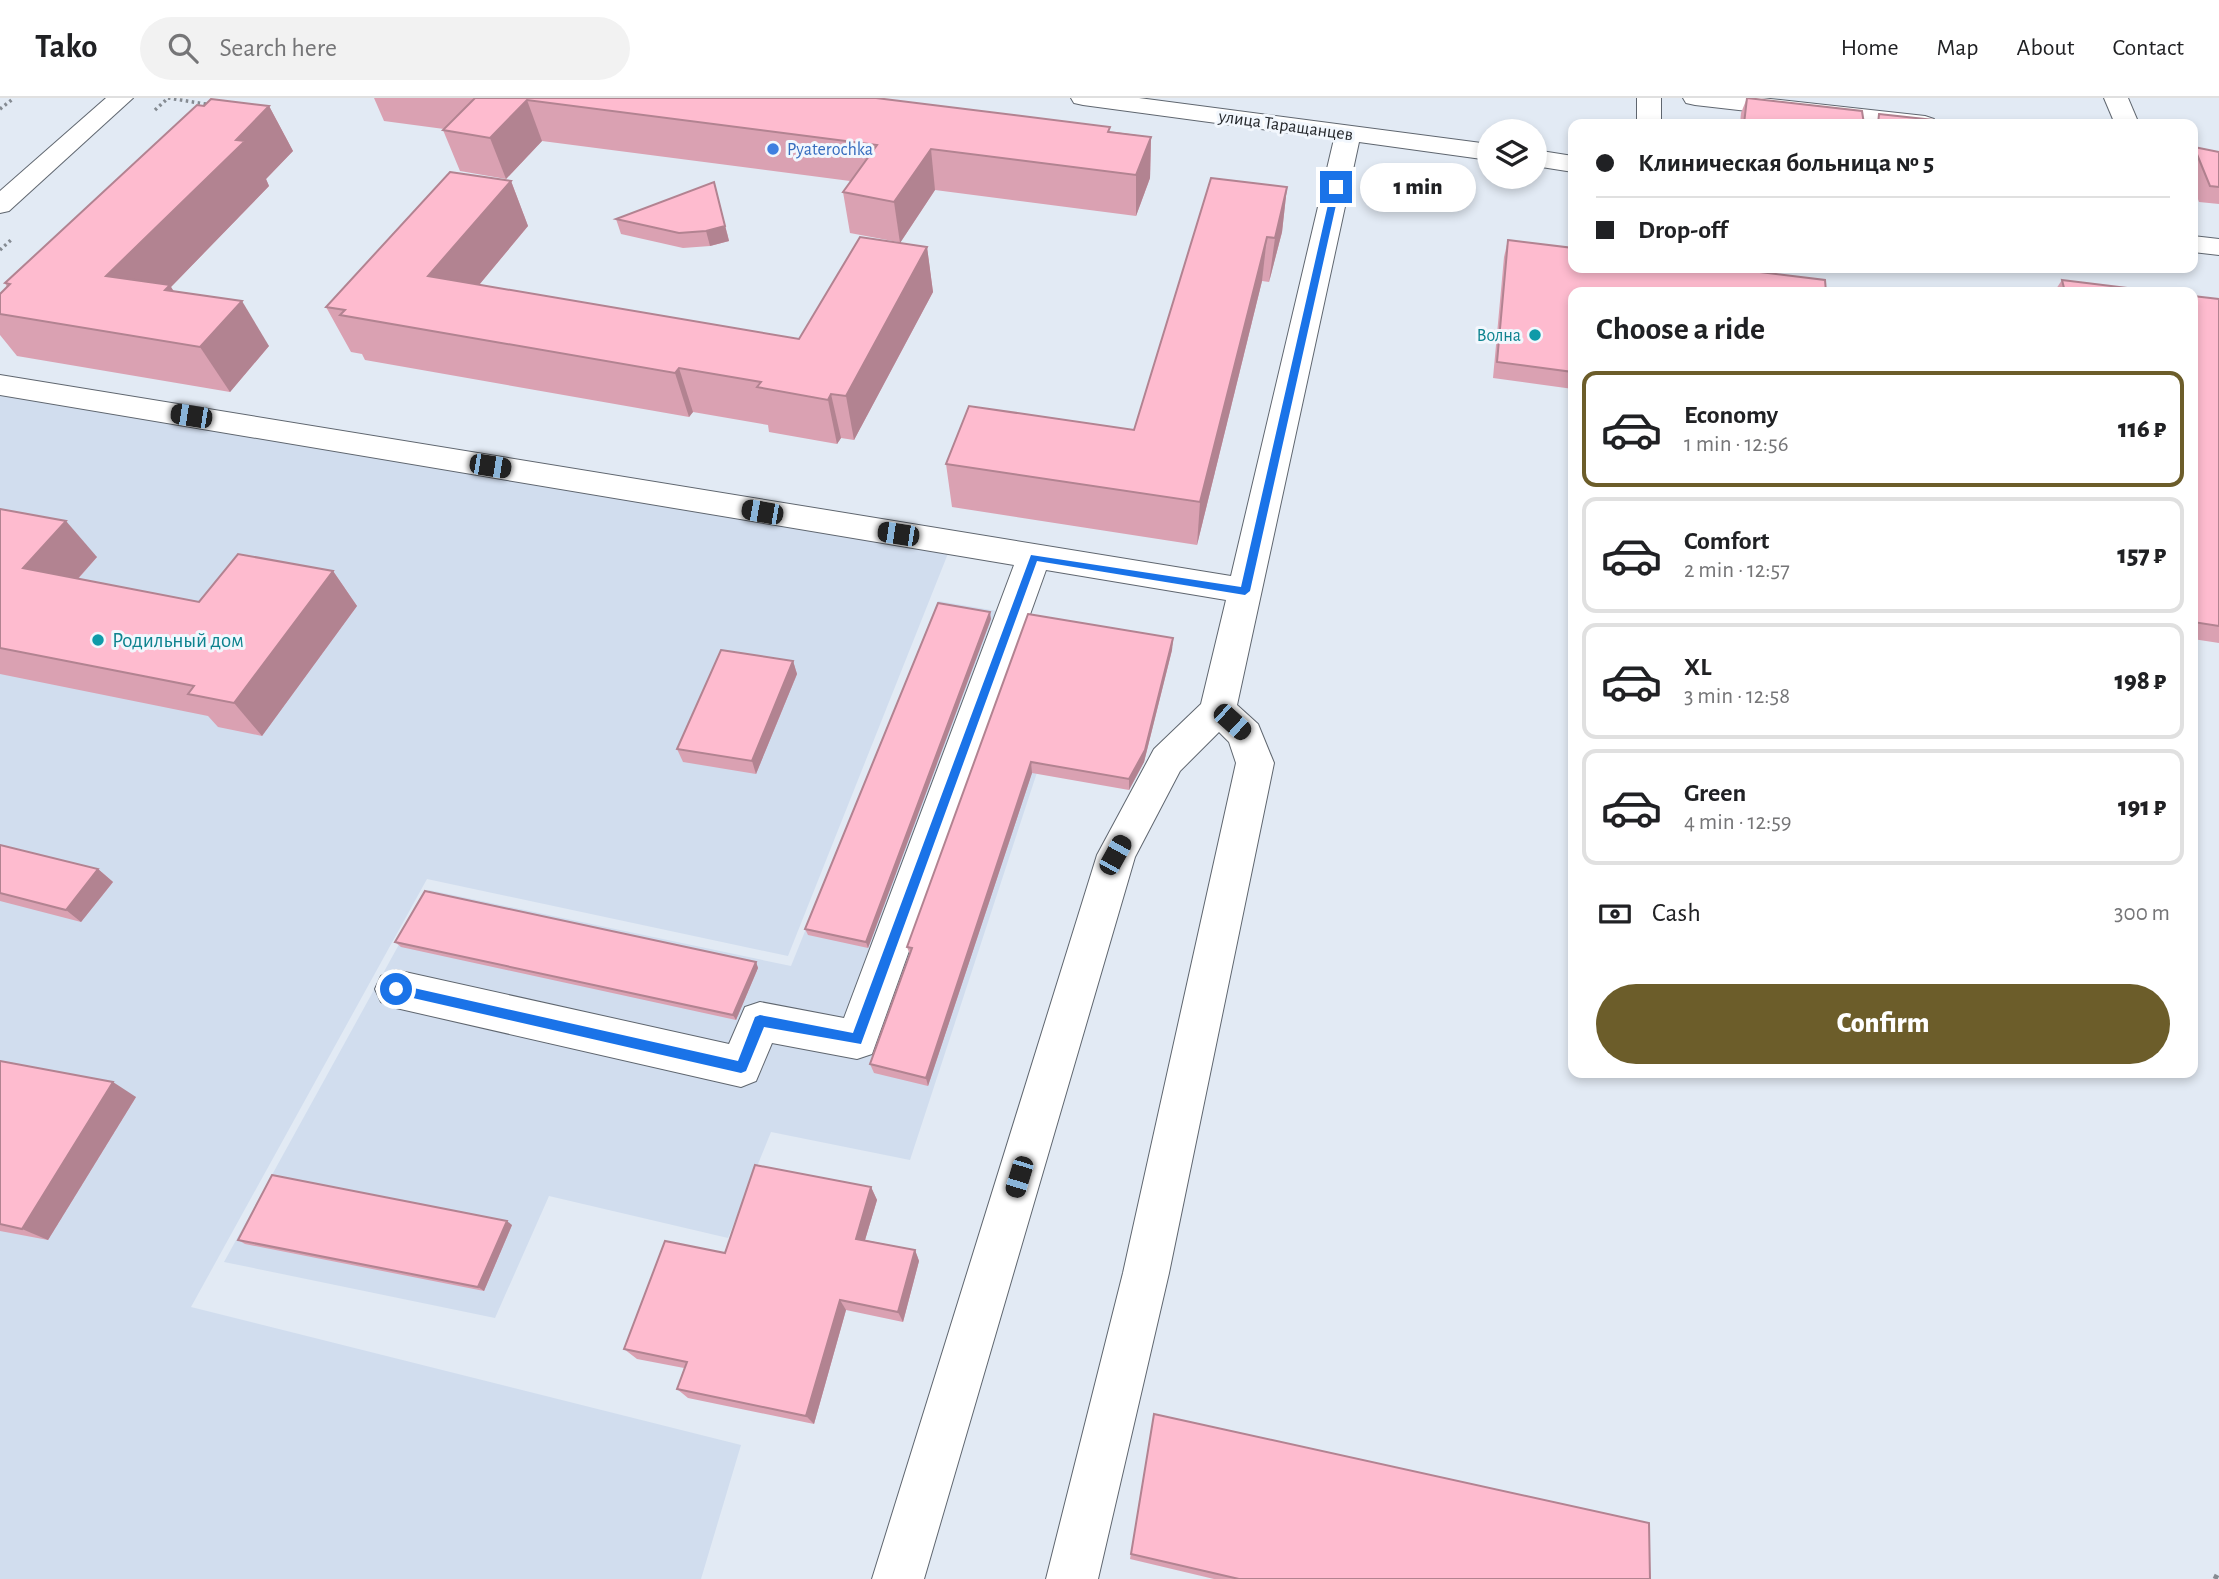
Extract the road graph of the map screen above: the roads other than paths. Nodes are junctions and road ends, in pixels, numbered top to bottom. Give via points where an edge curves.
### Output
1 (121, 98) edge
2 (1091, 98) edge
3 (1649, 98) edge
4 (1695, 98) edge
5 (2116, 98) edge
6 (1649, 119) edge
7 (1880, 119) edge
8 (2125, 119) edge
9 (1348, 133) junction
10 (1477, 150) edge
11 (1547, 160) edge
12 (1568, 163) edge
13 (0, 205) edge
14 (2198, 245) edge
15 (2219, 247) edge
16 (0, 385) edge
17 (1034, 557) junction
18 (1245, 591) junction
19 (1218, 710) junction
20 (396, 989) dead end
21 (898, 1579) edge
22 (1072, 1579) edge

1 - 13 street
2 - 9 street, улица Таращанцев
3 - 6 street
4 - 7 street
5 - 8 street
9 - 10 street, улица Таращанцев
9 - 18 street
11 - 12 street
14 - 15 street
16 - 17 street
17 - 18 street
17 - 20 street via 857,1040 760,1021 741,1067
18 - 19 street
19 - 21 street via 1167,760 1115,855
19 - 22 street via 1245,734 1255,763 1146,1273

